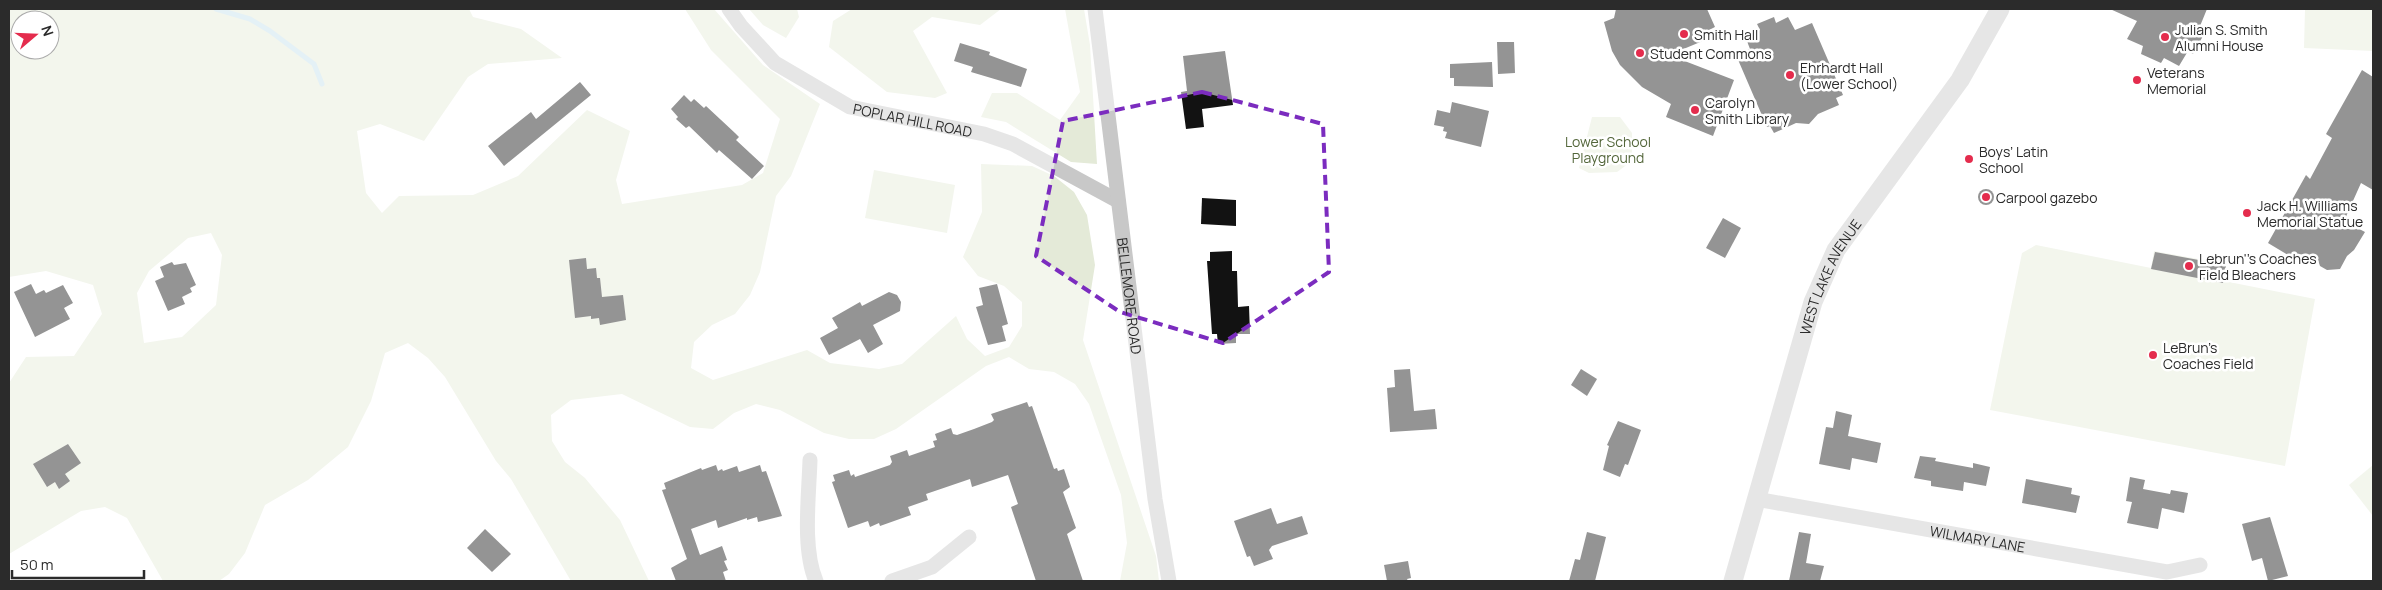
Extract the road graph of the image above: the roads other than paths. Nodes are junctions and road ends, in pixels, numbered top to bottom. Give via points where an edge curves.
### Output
1 (729, 9) edge
2 (1095, 9) edge
3 (2000, 9) edge
4 (1118, 201) junction
5 (810, 460) dead end
6 (1756, 499) junction
7 (969, 537) dead end
8 (2200, 565) dead end
9 (816, 581) edge
10 (892, 581) edge
11 (1169, 581) edge
12 (1734, 581) edge

1 - 4 street, POPLAR HILL ROAD via 775,63 850,107 984,134 1013,144
2 - 4 street, BELLEMORE ROAD
3 - 6 street, WEST LAKE AVENUE via 1960,80 1836,250 1813,302
4 - 11 street, BELLEMORE ROAD via 1155,499
5 - 9 street via 809,542
6 - 8 street, WILMARY LANE via 2167,572
6 - 12 street, WEST LAKE AVENUE
7 - 10 street via 932,566

